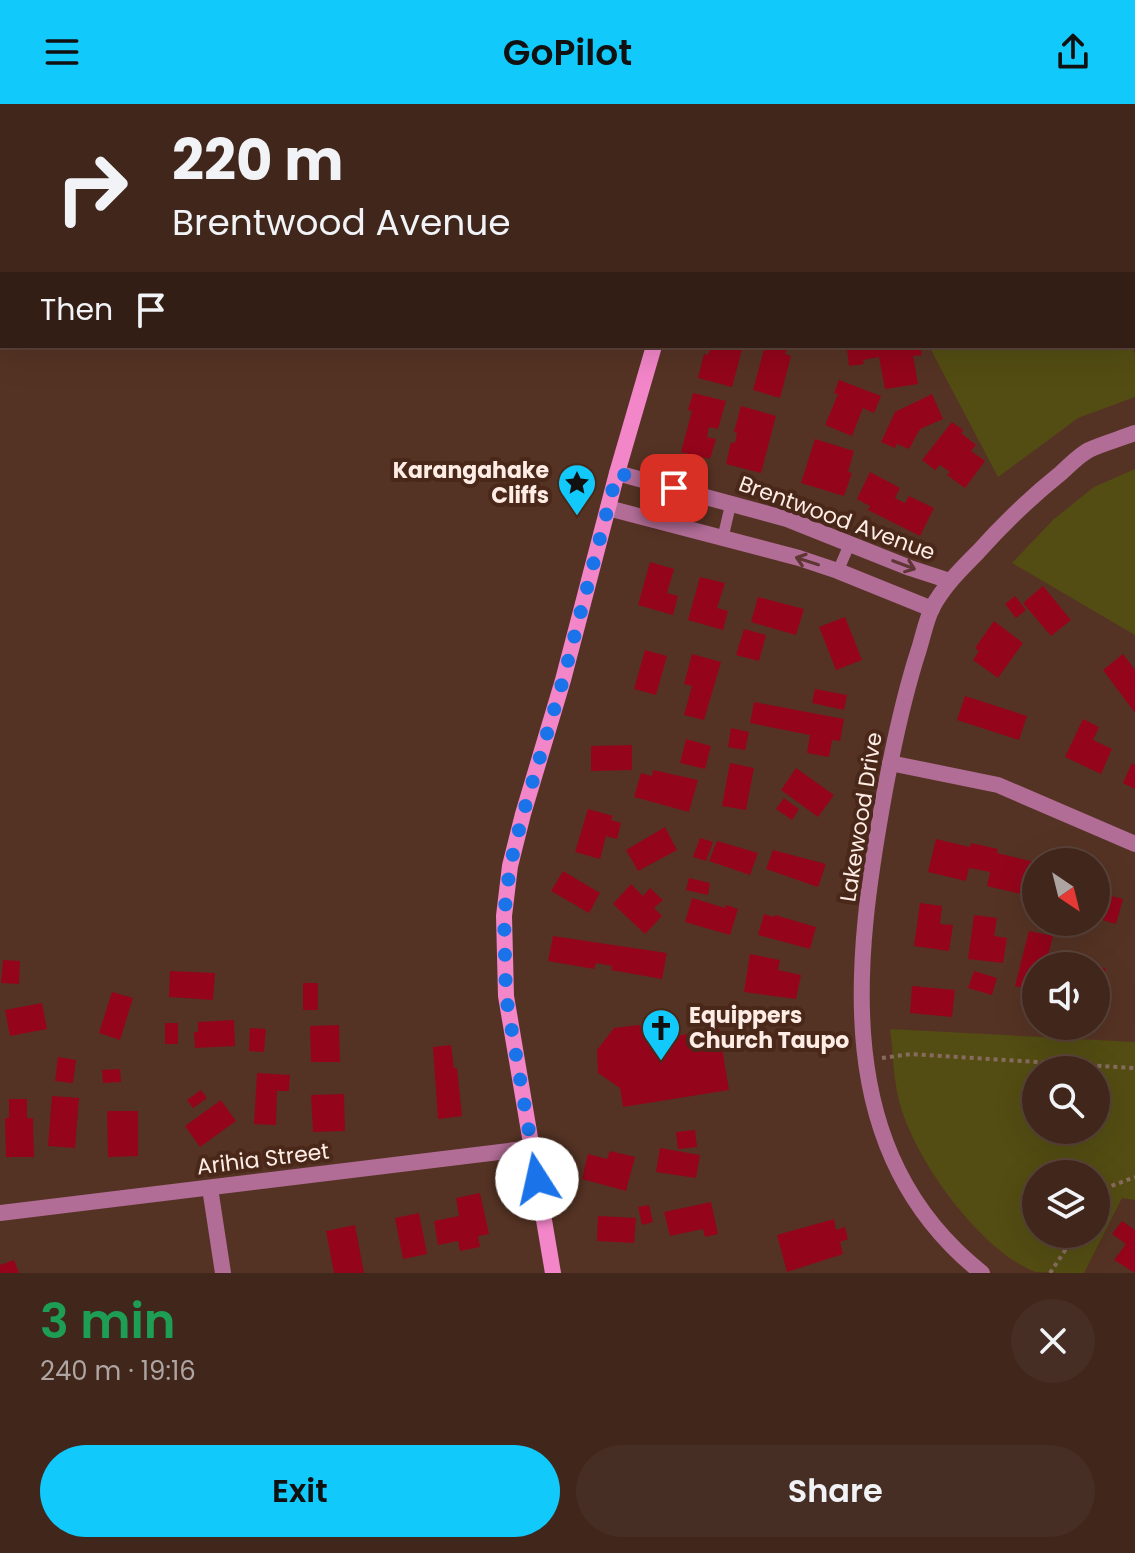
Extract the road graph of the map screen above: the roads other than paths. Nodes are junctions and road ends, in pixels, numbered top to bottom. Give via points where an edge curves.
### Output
1 (653, 348) edge
2 (1135, 433) edge
3 (617, 473) junction
4 (731, 503) junction
5 (608, 508) junction
6 (723, 537) junction
7 (850, 543) junction
8 (838, 571) junction
9 (950, 581) junction
10 (932, 609) junction
11 (890, 763) junction
12 (1135, 844) edge
13 (532, 1148) junction
14 (210, 1188) junction
15 (0, 1213) edge
16 (223, 1273) edge
17 (553, 1273) edge
18 (982, 1273) edge

1 - 3 street
2 - 9 street, Lakewood Drive via 1088,451 1022,505
3 - 4 street, Brentwood Avenue
3 - 5 street
4 - 6 lane
4 - 7 street, Brentwood Avenue
5 - 6 street
5 - 13 street via 523,814 504,916 506,996
8 -> 6 street
7 - 8 lane
7 -> 9 street, Brentwood Avenue
8 - 10 street
9 - 10 street, Lakewood Drive
10 - 11 street, Lakewood Drive via 906,689
11 - 12 street via 998,785
11 - 18 street, Lakewood Drive via 861,967 864,1060 895,1166 933,1226
13 - 14 street, Arihia Street
13 - 17 street
14 - 15 street, Arihia Street
14 - 16 street

